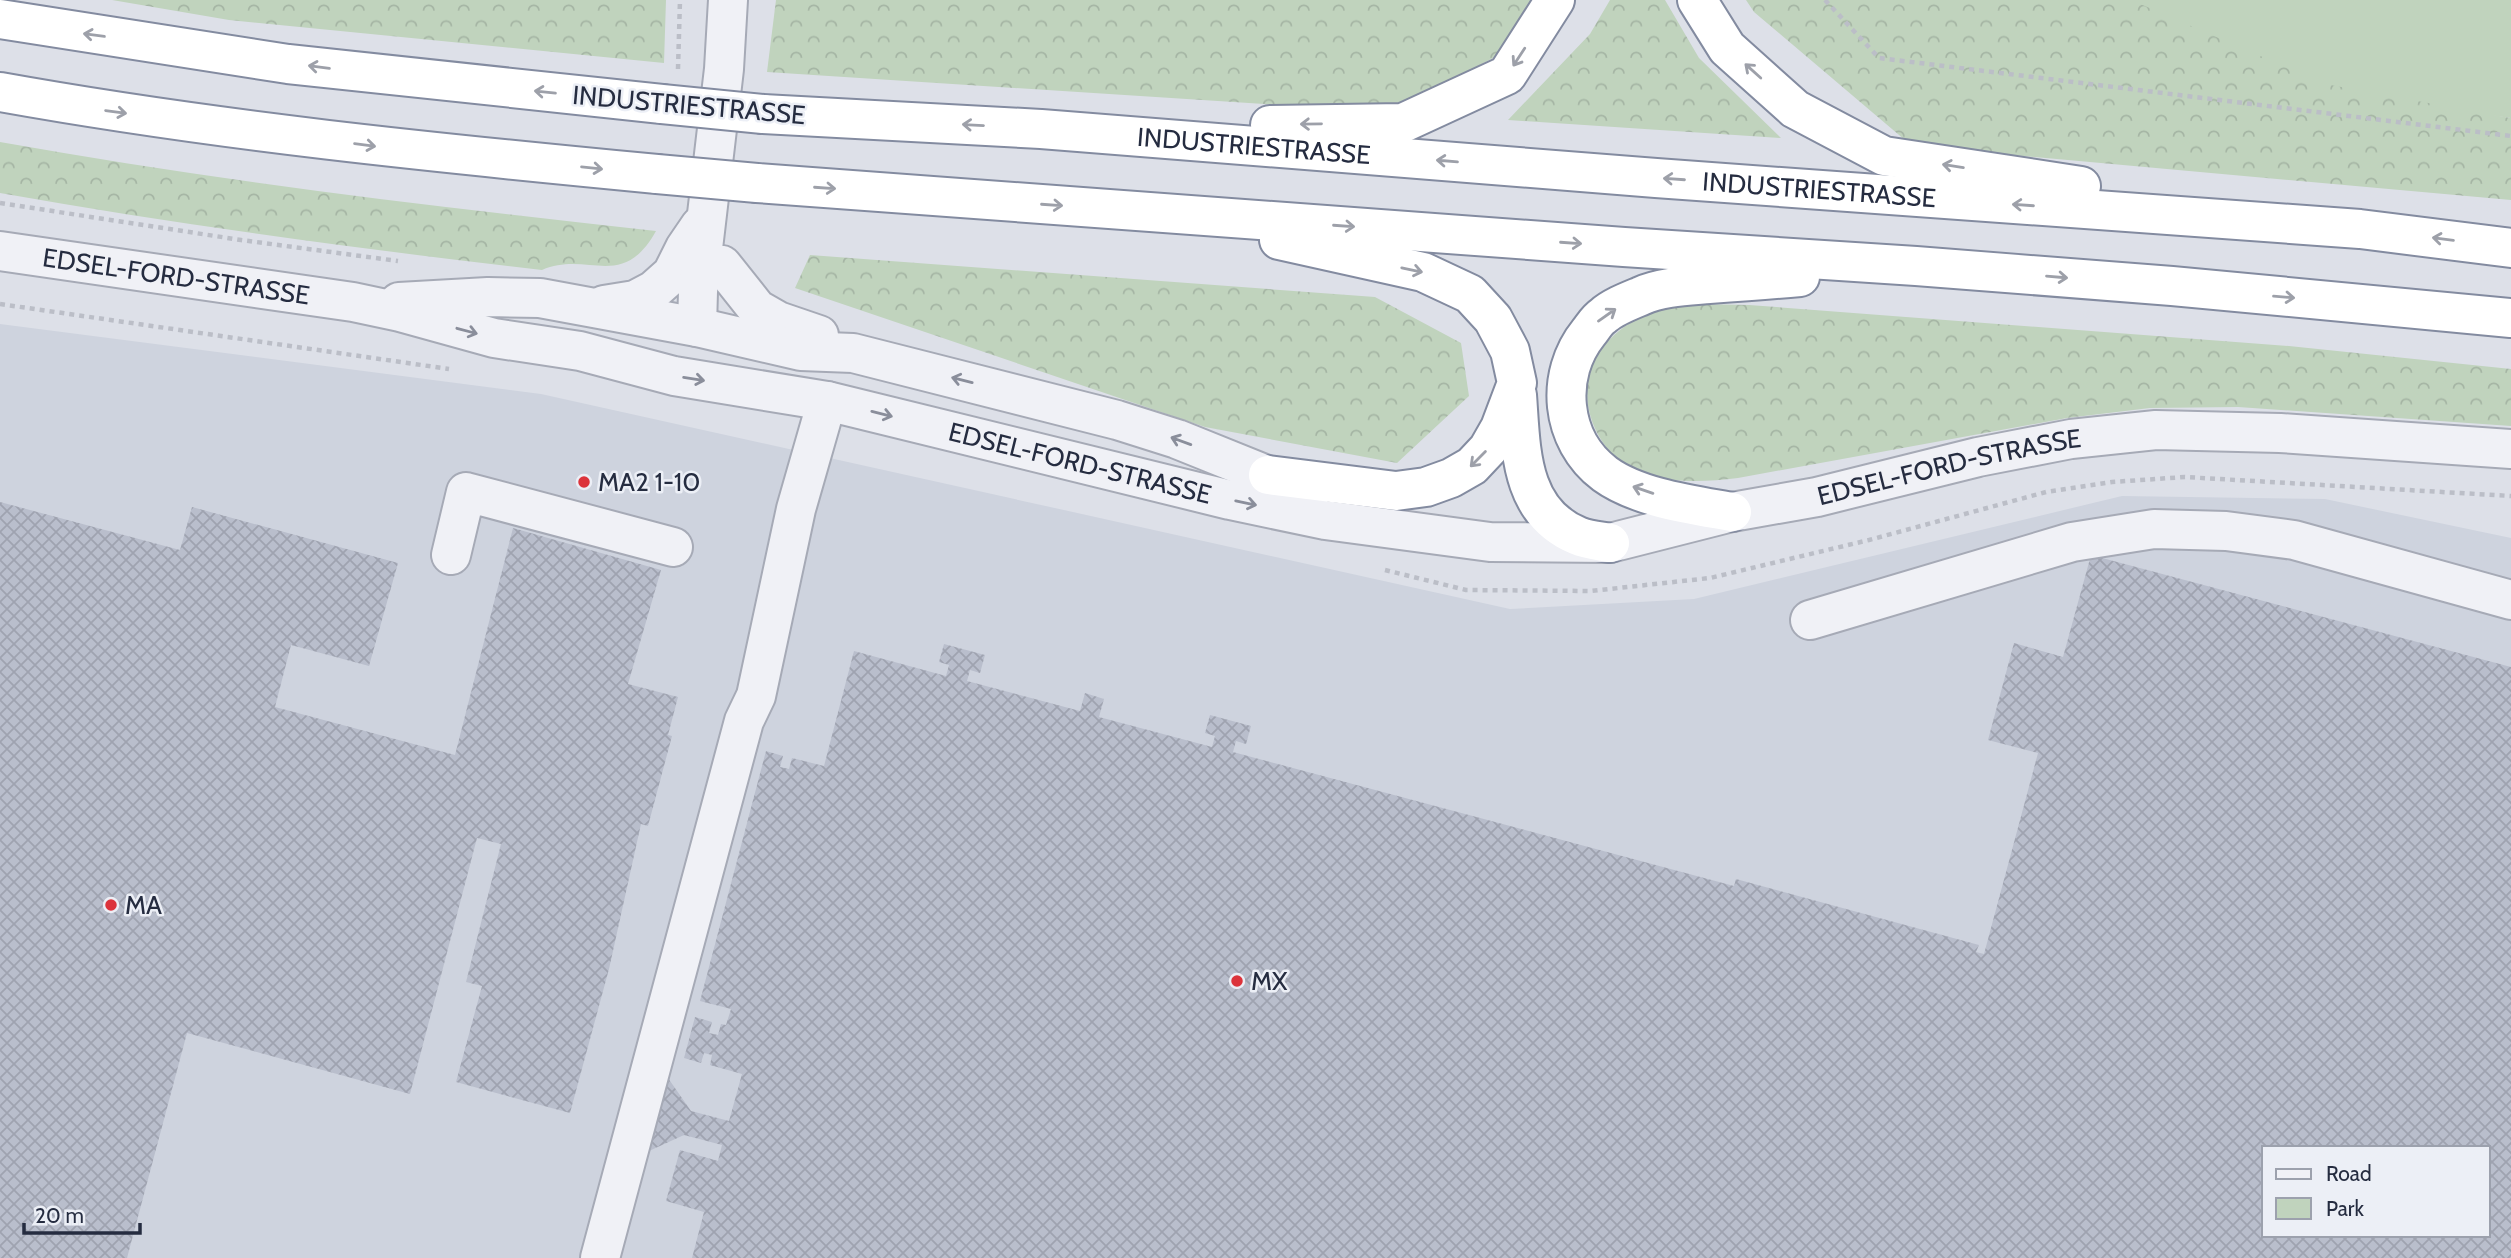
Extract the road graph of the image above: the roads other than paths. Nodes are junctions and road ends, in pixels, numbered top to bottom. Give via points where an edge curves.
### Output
1 (729, 0) edge
2 (1555, 0) edge
3 (1697, 0) edge
4 (0, 19) edge
5 (0, 92) edge
6 (1041, 129) junction
7 (708, 208) junction
8 (1178, 215) junction
9 (2360, 229) junction
10 (2511, 248) edge
11 (0, 251) edge
12 (722, 265) junction
13 (1916, 266) junction
14 (353, 302) junction
15 (587, 306) junction
16 (2511, 318) edge
17 (697, 327) junction
18 (580, 351) junction
19 (853, 354) junction
20 (1517, 383) junction
21 (767, 390) junction
22 (827, 401) junction
23 (2511, 449) edge
24 (1268, 475) junction
25 (1732, 512) junction
26 (1394, 530) junction
27 (1610, 543) junction
28 (673, 547) dead end
29 (451, 555) dead end
30 (2511, 600) edge
31 (1810, 620) dead end
32 (600, 1258) edge

1 - 7 street
2 -> 6 highway via 1507,75 1403,123
9 -> 3 highway via 1884,156 1795,109 1727,48
6 -> 4 highway, INDUSTRIESTRASSE, bridge via 662,104 288,64
5 -> 8 highway, bridge via 267,133 657,174
9 -> 6 highway, INDUSTRIESTRASSE
7 - 12 street
7 - 15 street via 672,274 654,290 635,300
7 - 17 street
8 -> 13 highway
8 -> 20 highway via 1423,272 1470,294 1493,319 1510,351
10 -> 9 highway, INDUSTRIESTRASSE
11 - 14 street, EDSEL-FORD-STRASSE
12 - 17 street via 713,301
12 - 19 street, EDSEL-FORD-STRASSE via 757,309
13 -> 16 highway
25 -> 13 highway via 1638,490 1606,474 1582,451 1572,433 1566,405 1566,377 1578,345 1603,316 1643,294 1682,286
14 - 15 street, EDSEL-FORD-STRASSE via 488,297 540,298
14 -> 18 street, EDSEL-FORD-STRASSE via 494,338
15 - 17 street, EDSEL-FORD-STRASSE
17 - 18 street, EDSEL-FORD-STRASSE via 666,347
17 - 19 street, EDSEL-FORD-STRASSE via 801,351
17 - 21 street, EDSEL-FORD-STRASSE via 737,375
18 -> 21 street, EDSEL-FORD-STRASSE via 674,376
24 -> 19 street, EDSEL-FORD-STRASSE via 1117,420
20 -> 24 highway via 1488,449 1472,466 1451,478 1396,491
20 - 27 highway via 1522,463 1539,506 1555,524 1579,537
21 - 22 street, EDSEL-FORD-STRASSE
22 -> 26 street, EDSEL-FORD-STRASSE via 1230,500
22 - 32 street via 796,509 756,696 744,721
23 - 25 street, EDSEL-FORD-STRASSE via 2280,433 2156,430 1991,454 1817,497
24 - 26 street, EDSEL-FORD-STRASSE
25 - 27 street, EDSEL-FORD-STRASSE
26 - 27 street, EDSEL-FORD-STRASSE via 1490,542
28 - 29 street via 466,492
30 - 31 street via 2294,540 2225,531 2154,529 2072,542

